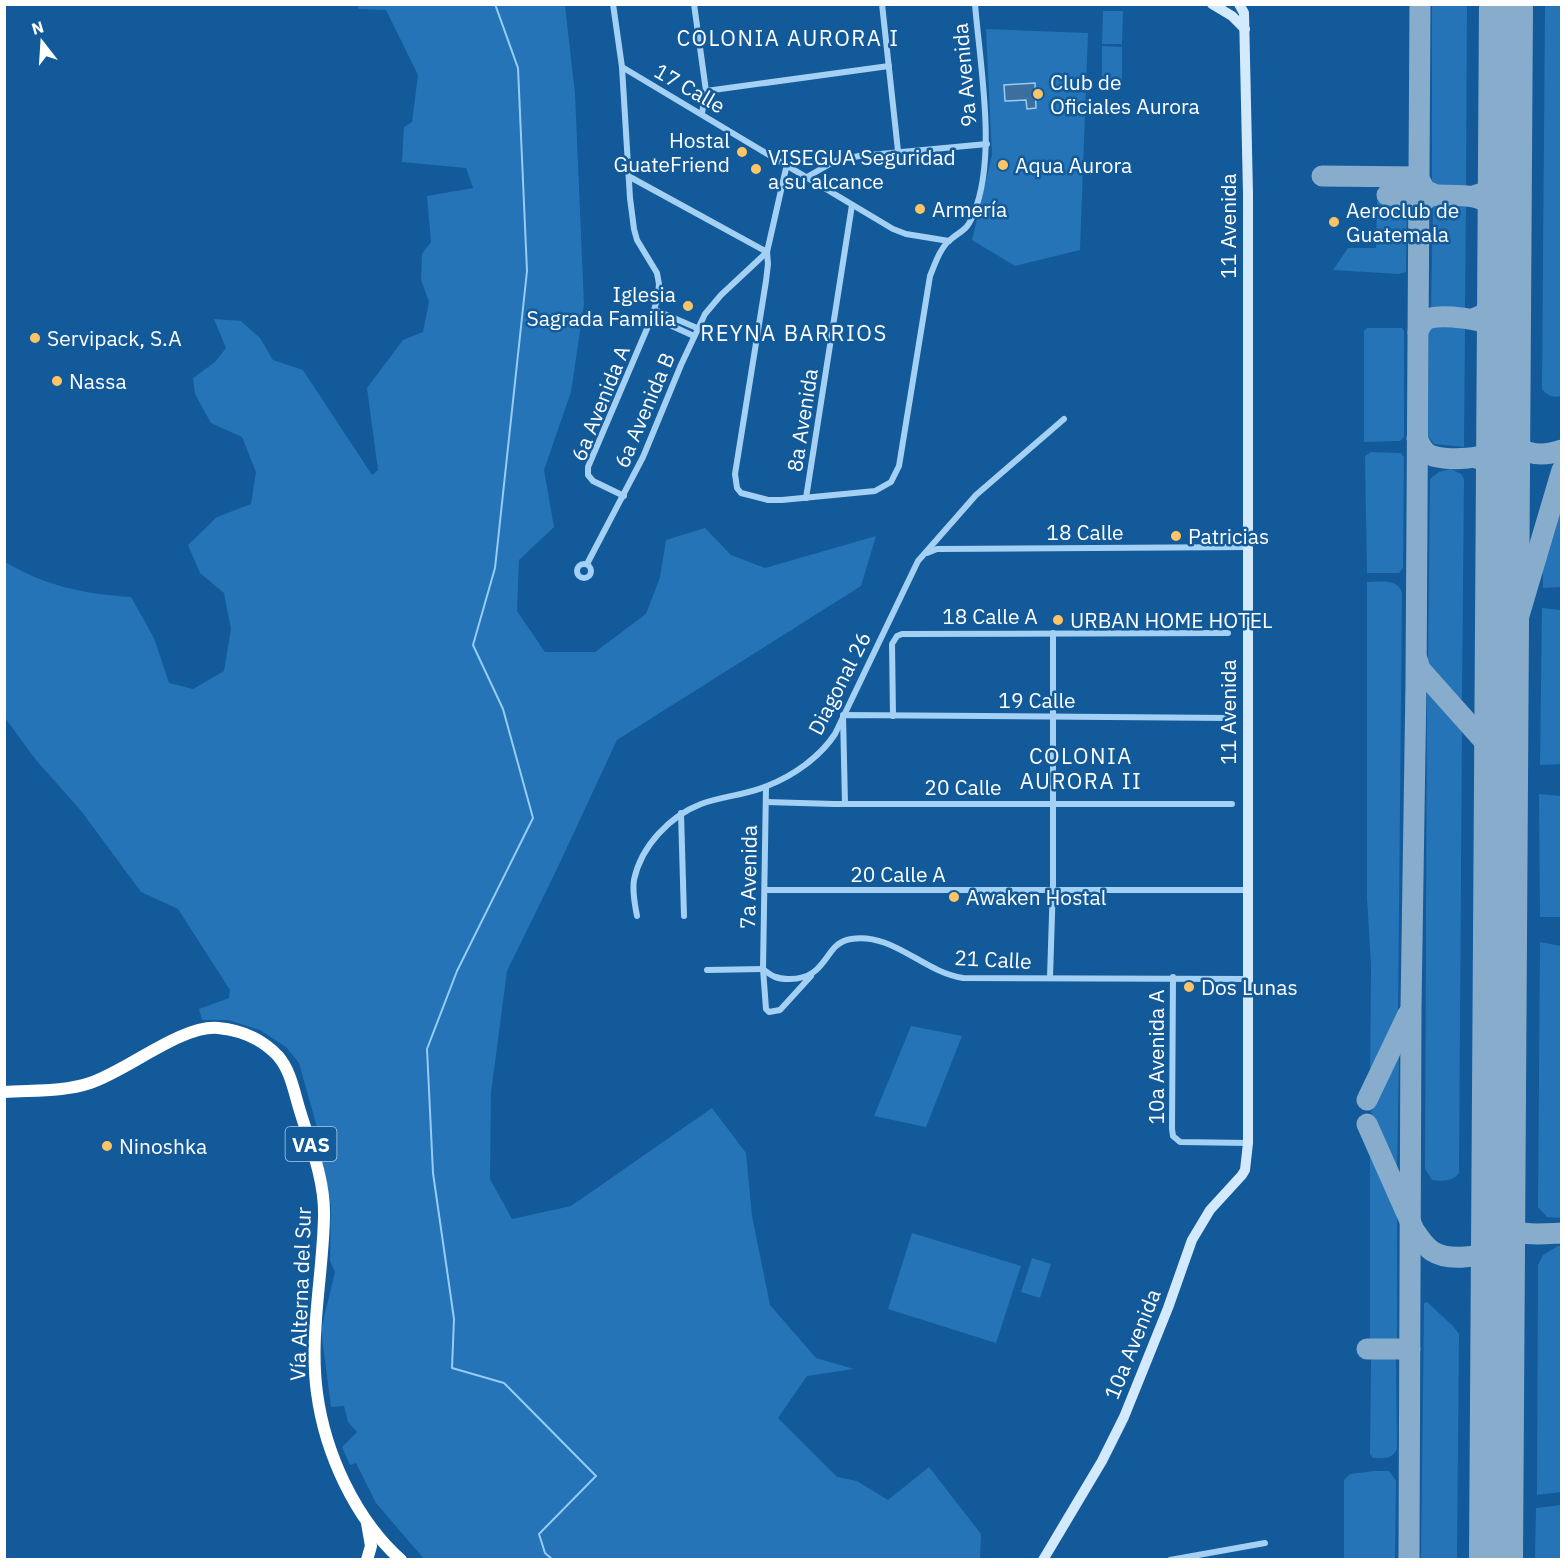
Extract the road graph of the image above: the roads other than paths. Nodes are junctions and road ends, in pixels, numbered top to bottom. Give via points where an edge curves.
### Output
1 (613, 4) edge
2 (694, 4) edge
3 (882, 4) edge
4 (975, 4) edge
5 (1212, 4) edge
6 (1239, 4) edge
7 (1245, 29) junction
8 (889, 66) junction
9 (622, 67) junction
10 (706, 91) junction
11 (702, 113) junction
12 (987, 144) junction
13 (898, 151) junction
14 (787, 164) junction
15 (630, 177) junction
16 (807, 177) junction
17 (852, 205) junction
18 (930, 239) junction
19 (949, 241) junction
20 (944, 248) junction
21 (767, 252) junction
22 (655, 310) junction
23 (652, 317) junction
24 (678, 320) junction
25 (675, 327) junction
26 (697, 328) junction
27 (694, 336) junction
28 (1064, 419) dead end
29 (624, 496) junction
30 (806, 498) junction
31 (1248, 547) junction
32 (923, 554) junction
33 (587, 564) dead end
34 (1053, 633) junction
35 (1228, 633) dead end
36 (843, 716) junction
37 (892, 716) junction
38 (1053, 717) junction
39 (1231, 718) dead end
40 (766, 787) junction
41 (766, 802) junction
42 (845, 804) junction
43 (1053, 804) junction
44 (1232, 804) dead end
45 (681, 813) junction
46 (1053, 889) junction
47 (765, 890) junction
48 (1248, 890) junction
49 (637, 916) dead end
50 (684, 916) dead end
51 (764, 969) junction
52 (708, 970) dead end
53 (811, 975) junction
54 (1050, 977) junction
55 (1173, 977) junction
56 (1248, 979) junction
57 (4, 1092) edge
58 (1248, 1143) junction
59 (366, 1520) junction
60 (1265, 1543) dead end
61 (367, 1560) edge
62 (401, 1560) edge
63 (1043, 1560) edge
64 (1170, 1560) edge

1 - 9 street
2 - 10 street
3 - 8 street
4 - 12 street, 9a Avenida
5 - 7 main road via 1233,16
6 - 7 main road, 11 Avenida
7 - 31 main road, 11 Avenida
8 - 10 street
8 - 13 street
9 - 11 street, 17 Calle
9 - 15 street
10 - 11 street
11 - 14 street, 17 Calle
12 - 13 street
12 - 19 street, 9a Avenida via 974,212 966,230
13 - 16 street via 835,161
14 - 16 street, 17 Calle
14 - 21 street
15 - 21 street
15 - 22 street, 6a Avenida A via 637,240 657,273
16 - 17 street, 17 Calle
17 - 18 street, 17 Calle via 893,229
17 - 30 street, 8a Avenida
18 - 19 street, 17 Calle
18 - 20 street, 17 Calle
19 - 20 street, 9a Avenida
20 - 30 street, 9a Avenida via 930,276 900,466 891,482 875,491
21 - 26 street, 6a Avenida B via 721,295
21 - 30 street via 766,280 735,474 737,488 748,496 768,500
22 - 23 street, 6a Avenida A
22 - 24 street
23 - 25 street
23 - 29 street, 6a Avenida A via 588,467 588,476 593,481
24 - 25 street
24 - 26 street
25 - 27 street
26 - 27 street, 6a Avenida B
27 - 29 street, 6a Avenida B
28 - 32 street, Diagonal 26 via 976,495
29 - 33 street, 6a Avenida B
31 - 32 street, 18 Calle via 937,549
31 - 48 main road, 11 Avenida
32 - 36 street, Diagonal 26
34 - 35 street, 18 Calle A
34 - 37 street, 18 Calle A via 897,636 892,651
34 - 38 street
36 - 37 street, 19 Calle
36 - 40 street, Diagonal 26 via 836,734 819,754
36 - 42 street
37 - 38 street, 19 Calle
38 - 39 street, 19 Calle
38 - 43 street
40 - 41 street, 7a Avenida
40 - 45 street, Diagonal 26
41 - 42 street, 20 Calle
41 - 47 street, 7a Avenida
42 - 43 street, 20 Calle
43 - 44 street, 20 Calle
43 - 46 street
45 - 49 street via 642,858 634,881
45 - 50 street
46 - 47 street, 20 Calle A
46 - 48 street, 20 Calle A
46 - 54 street
47 - 51 street, 7a Avenida
48 - 56 main road, 11 Avenida
51 - 52 street
51 - 53 street via 778,979
51 - 53 street, 7a Avenida via 765,1009 769,1012 784,1007
53 - 54 street, 21 Calle via 842,941 861,938 884,942 954,976
54 - 55 street, 21 Calle
55 - 56 street, 21 Calle
55 - 58 street, 10a Avenida A via 1173,1136 1180,1142
56 - 58 main road, 11 Avenida
57 - 59 highway, Vía Alterna del Sur / VAS via 57,1090 92,1083 177,1038 214,1028 235,1030 262,1042 279,1058 290,1077 310,1143 324,1214 315,1341 317,1393 334,1459
58 - 63 main road, 10a Avenida via 1245,1170 1210,1210 1192,1240 1120,1425
59 - 61 highway via 371,1546
59 - 62 highway, Vía Alterna del Sur / VAS
60 - 64 street

